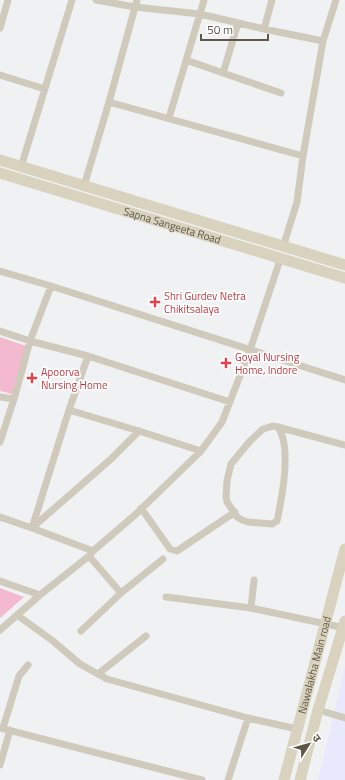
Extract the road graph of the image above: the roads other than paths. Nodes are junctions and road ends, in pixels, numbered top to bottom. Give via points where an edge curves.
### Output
1 (8, 0) edge
2 (72, 0) edge
3 (96, 0) edge
4 (204, 0) edge
5 (272, 0) edge
6 (336, 0) edge
7 (136, 4) edge
8 (200, 14) junction
9 (238, 23) junction
10 (0, 28) edge
11 (264, 29) junction
12 (323, 41) junction
13 (186, 60) junction
14 (222, 73) junction
15 (0, 75) edge
16 (45, 89) junction
17 (281, 93) dead end
18 (109, 102) junction
19 (169, 118) junction
20 (303, 156) junction
21 (0, 160) edge
22 (21, 167) junction
23 (0, 173) edge
24 (84, 186) junction
25 (282, 247) junction
26 (280, 260) junction
27 (345, 265) edge
28 (0, 271) edge
29 (345, 278) edge
30 (51, 286) junction
31 (0, 331) edge
32 (30, 341) junction
33 (250, 350) junction
34 (88, 356) junction
35 (345, 380) edge
36 (0, 396) edge
37 (14, 399) junction
38 (230, 402) junction
39 (68, 410) junction
40 (278, 427) junction
41 (139, 431) junction
42 (0, 442) edge
43 (345, 445) edge
44 (201, 451) junction
45 (141, 508) junction
46 (234, 512) junction
47 (0, 517) edge
48 (32, 528) junction
49 (345, 549) edge
50 (91, 553) junction
51 (163, 558) dead end
52 (254, 580) dead end
53 (0, 581) edge
54 (121, 593) junction
55 (40, 595) junction
56 (166, 597) dead end
57 (251, 608) junction
58 (17, 615) junction
59 (324, 624) junction
60 (344, 626) edge
61 (0, 630) edge
62 (81, 631) dead end
63 (146, 636) dead end
64 (28, 665) dead end
65 (98, 674) junction
66 (318, 710) junction
67 (248, 718) junction
68 (345, 718) edge
69 (4, 729) edge
70 (298, 729) junction
71 (0, 765) edge
72 (202, 780) edge
73 (228, 780) edge
74 (284, 780) edge
75 (300, 780) edge

1 - 10 street
2 - 16 street
3 - 7 street
4 - 8 street
5 - 11 street
6 - 12 street
7 - 8 street
7 - 18 street
8 - 9 street
8 - 13 street
9 - 11 street
9 - 14 street
11 - 12 street
12 - 20 street
13 - 14 street
13 - 19 street
14 - 17 street
15 - 16 street
16 - 22 street
18 - 19 street
18 - 24 street
19 - 20 street
20 - 25 street via 297,202
21 - 22 main road, Sapna Sangeeta Road
22 - 24 main road, Sapna Sangeeta Road
23 - 26 main road, Sapna Sangeeta Road
24 - 25 main road, Sapna Sangeeta Road
25 - 27 main road, Sapna Sangeeta Road
26 - 29 main road, Sapna Sangeeta Road
26 - 33 street
28 - 30 street
30 - 32 street
30 - 33 street
31 - 32 street
32 - 34 street
32 - 37 street
33 - 35 street
33 - 38 street
34 - 38 street
34 - 39 street
36 - 37 street
37 - 42 street
38 - 44 street via 222,422
39 - 41 street
39 - 48 street
40 - 43 street
40 - 46 street via 263,429 231,464 226,497
40 - 46 street via 283,433 286,462 277,521 272,524 248,522 237,517
41 - 44 street
41 - 48 street
44 - 45 street
45 - 46 street via 170,549 177,551
45 - 50 street
47 - 48 street
48 - 50 street
49 - 59 main road, Nawalakha Main road
50 - 54 street
50 - 55 street
51 - 54 street
52 - 57 street
53 - 55 street
54 - 62 street
55 - 58 street
56 - 57 street
57 - 59 street
58 - 61 street
58 - 65 street via 80,664
59 - 60 street
59 - 70 main road, Nawalakha Main road
60 - 66 main road, Nawalakha Main road
63 - 65 street
64 - 69 street via 19,676
65 - 67 street via 107,679
66 - 68 street
66 - 75 main road, Nawalakha Main road
67 - 70 street
67 - 73 street
69 - 71 street
69 - 72 street
70 - 74 main road, Nawalakha Main road

